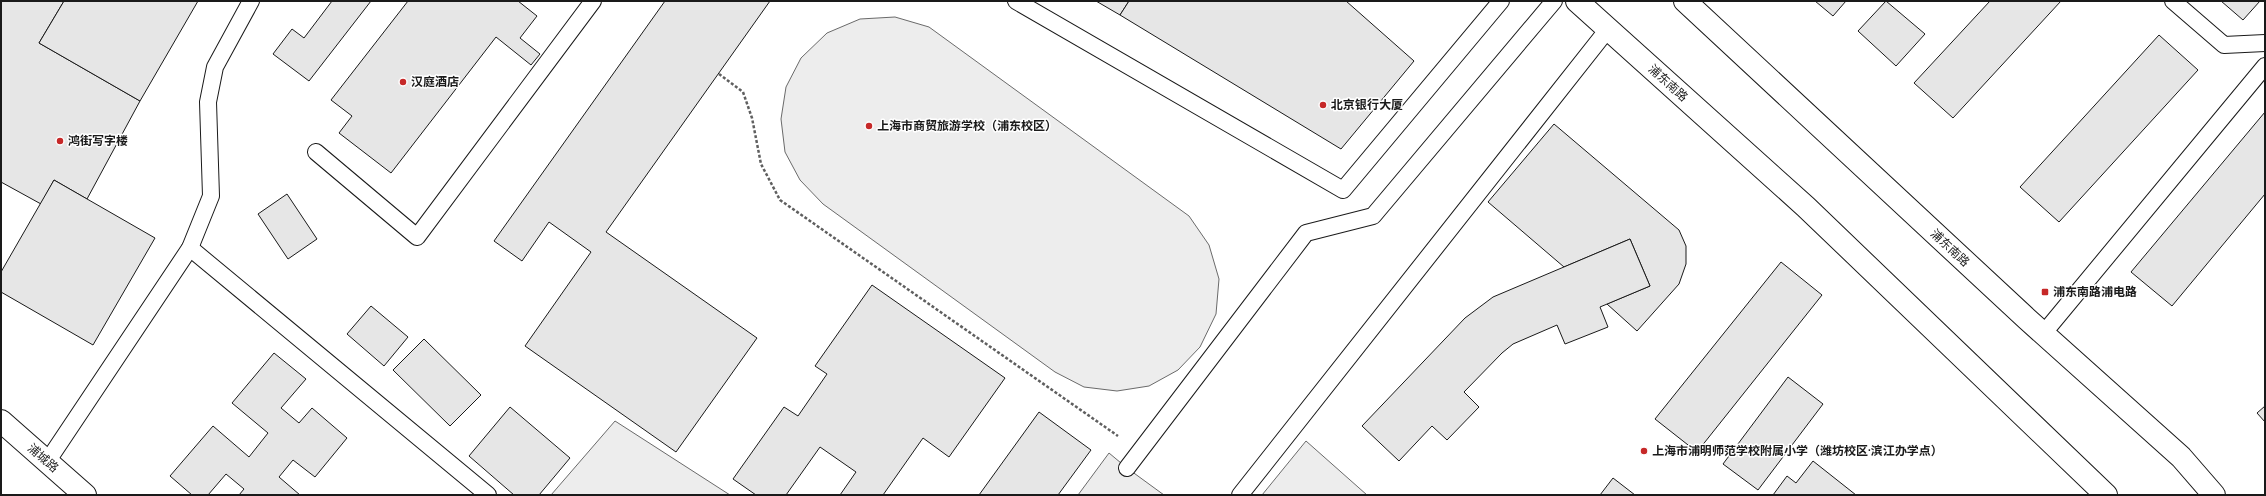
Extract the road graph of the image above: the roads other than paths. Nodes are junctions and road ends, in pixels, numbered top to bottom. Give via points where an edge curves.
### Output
1 (251, 1) edge
2 (593, 1) edge
3 (1016, 1) edge
4 (1501, 1) edge
5 (1554, 1) edge
6 (1577, 1) edge
7 (1685, 1) edge
8 (2173, 1) edge
9 (1608, 29) junction
10 (2265, 43) edge
11 (2265, 66) edge
12 (316, 152) dead end
13 (190, 248) junction
14 (2043, 334) junction
15 (1, 422) edge
16 (47, 462) junction
17 (1127, 468) dead end
18 (85, 495) edge
19 (488, 495) edge
20 (1240, 495) edge
21 (2106, 495) edge
22 (2214, 495) edge

1 - 13 lane via 215,67 208,102 211,196
2 - 12 lane via 417,237
3 - 4 lane via 1343,190
5 - 17 lane via 1372,216 1306,233
6 - 9 main road, 浦东南路
7 - 14 main road, 浦东南路
8 - 10 lane via 2224,45
9 - 20 lane
9 - 21 main road, 浦东南路 via 1806,207
11 - 14 lane
13 - 16 lane
13 - 19 lane
14 - 22 main road, 浦东南路 via 2181,457
15 - 16 main road, 浦城路
16 - 18 main road, 浦城路

